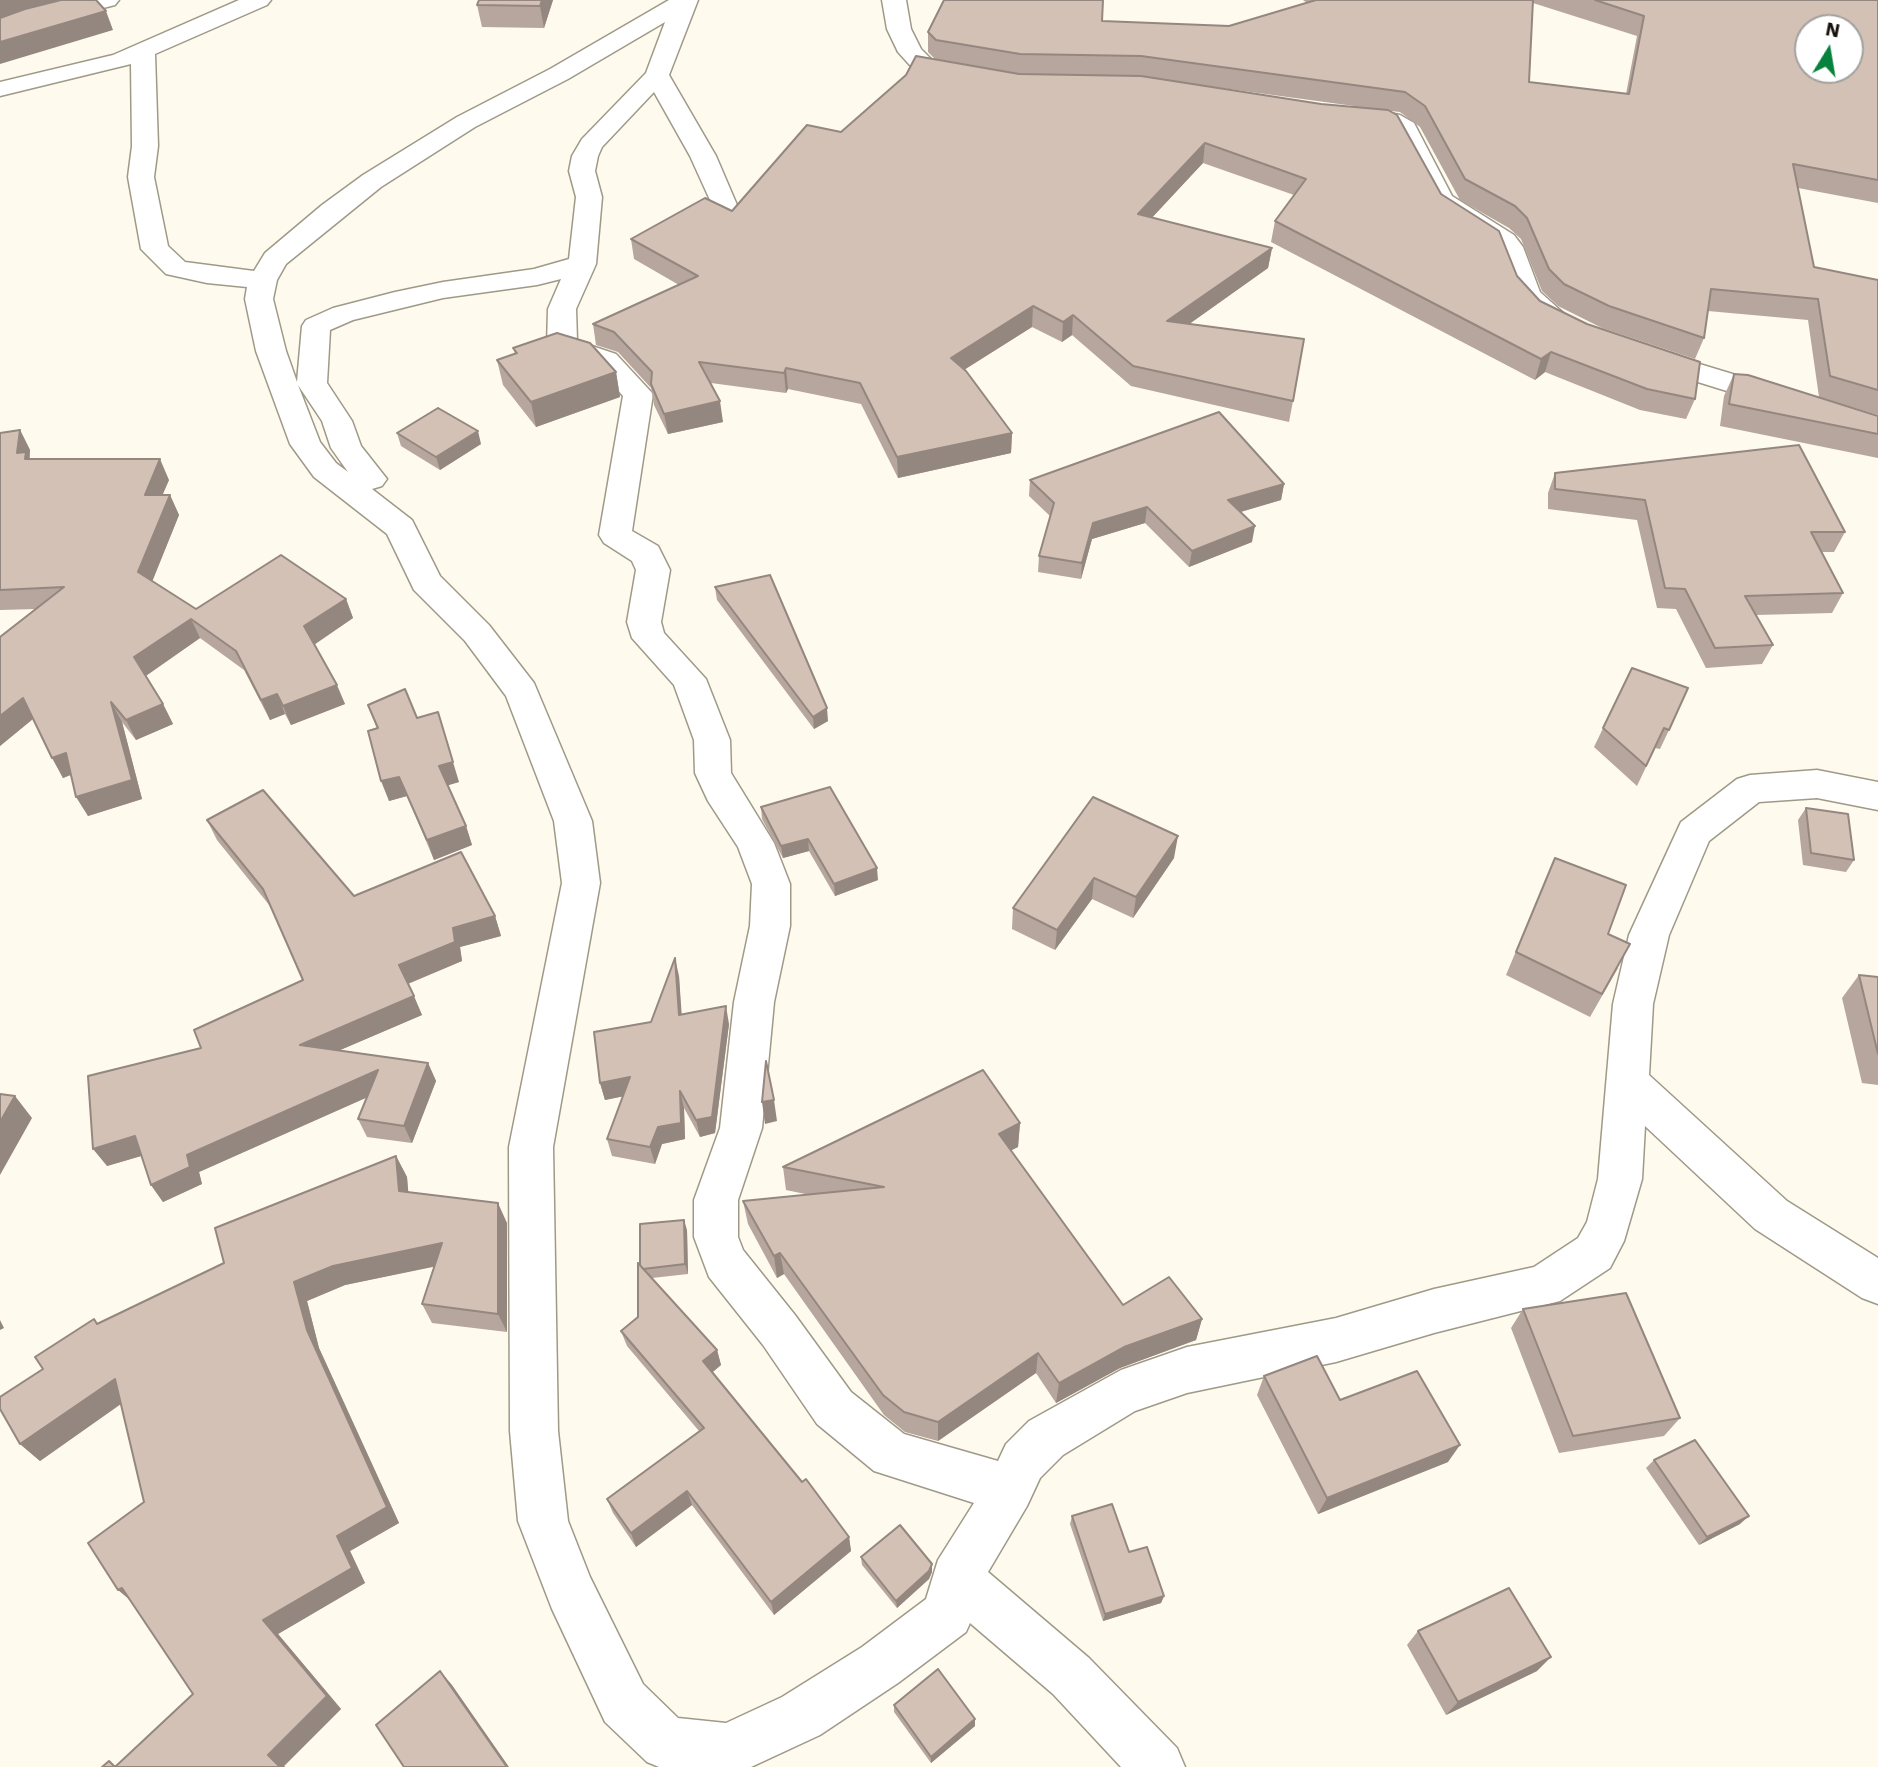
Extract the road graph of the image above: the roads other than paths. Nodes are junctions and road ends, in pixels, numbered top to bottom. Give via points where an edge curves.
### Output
1 (107, 0) edge
2 (259, 0) edge
3 (894, 0) edge
4 (685, 1) edge
5 (0, 32) edge
6 (142, 51) junction
7 (657, 75) junction
8 (980, 80) edge
9 (0, 89) edge
10 (1326, 113) edge
11 (724, 205) edge
12 (582, 264) junction
13 (263, 281) junction
14 (1580, 331) edge
15 (1624, 348) edge
16 (1878, 428) edge
17 (371, 479) dead end
18 (1878, 796) edge
19 (1628, 1083) junction
20 (1878, 1283) edge
21 (1010, 1489) junction
22 (956, 1578) junction
23 (1158, 1767) edge

1 - 5 street via 24,21
2 - 6 street
3 - 8 street via 909,52 926,68
4 - 7 street
4 - 13 street via 466,122 372,181 275,259
6 - 9 street via 90,69
6 - 13 street via 145,146 141,177 155,249 176,268
7 - 11 street via 703,156
7 - 12 street via 585,156 582,171 589,197
10 - 14 street via 1368,115 1405,128 1447,207 1504,241 1527,295 1538,307
12 - 17 street via 407,298 343,314 316,326 312,383 337,421 346,448
12 - 21 street via 562,309 562,345 606,360 638,394 615,535 646,554 653,570 643,622 649,638 689,679 712,740 713,773 755,843 771,884 770,926 754,1002 741,1128 716,1200 716,1237 725,1262 834,1408 891,1454
13 - 22 street via 261,316 305,444 325,470 401,528 426,582 477,633 522,692 573,821 581,883 531,1147 534,1431 543,1521 570,1591 624,1703 666,1743 728,1750 801,1716 948,1614
15 - 16 street
18 - 19 street via 1817,784 1750,789 1694,832 1649,935 1633,1004
19 - 20 street via 1771,1215
19 - 21 street via 1620,1179 1608,1227 1594,1253 1544,1286 1336,1340 1187,1370 1121,1393 1046,1438 1023,1461
21 - 22 street
22 - 23 street via 1071,1676

